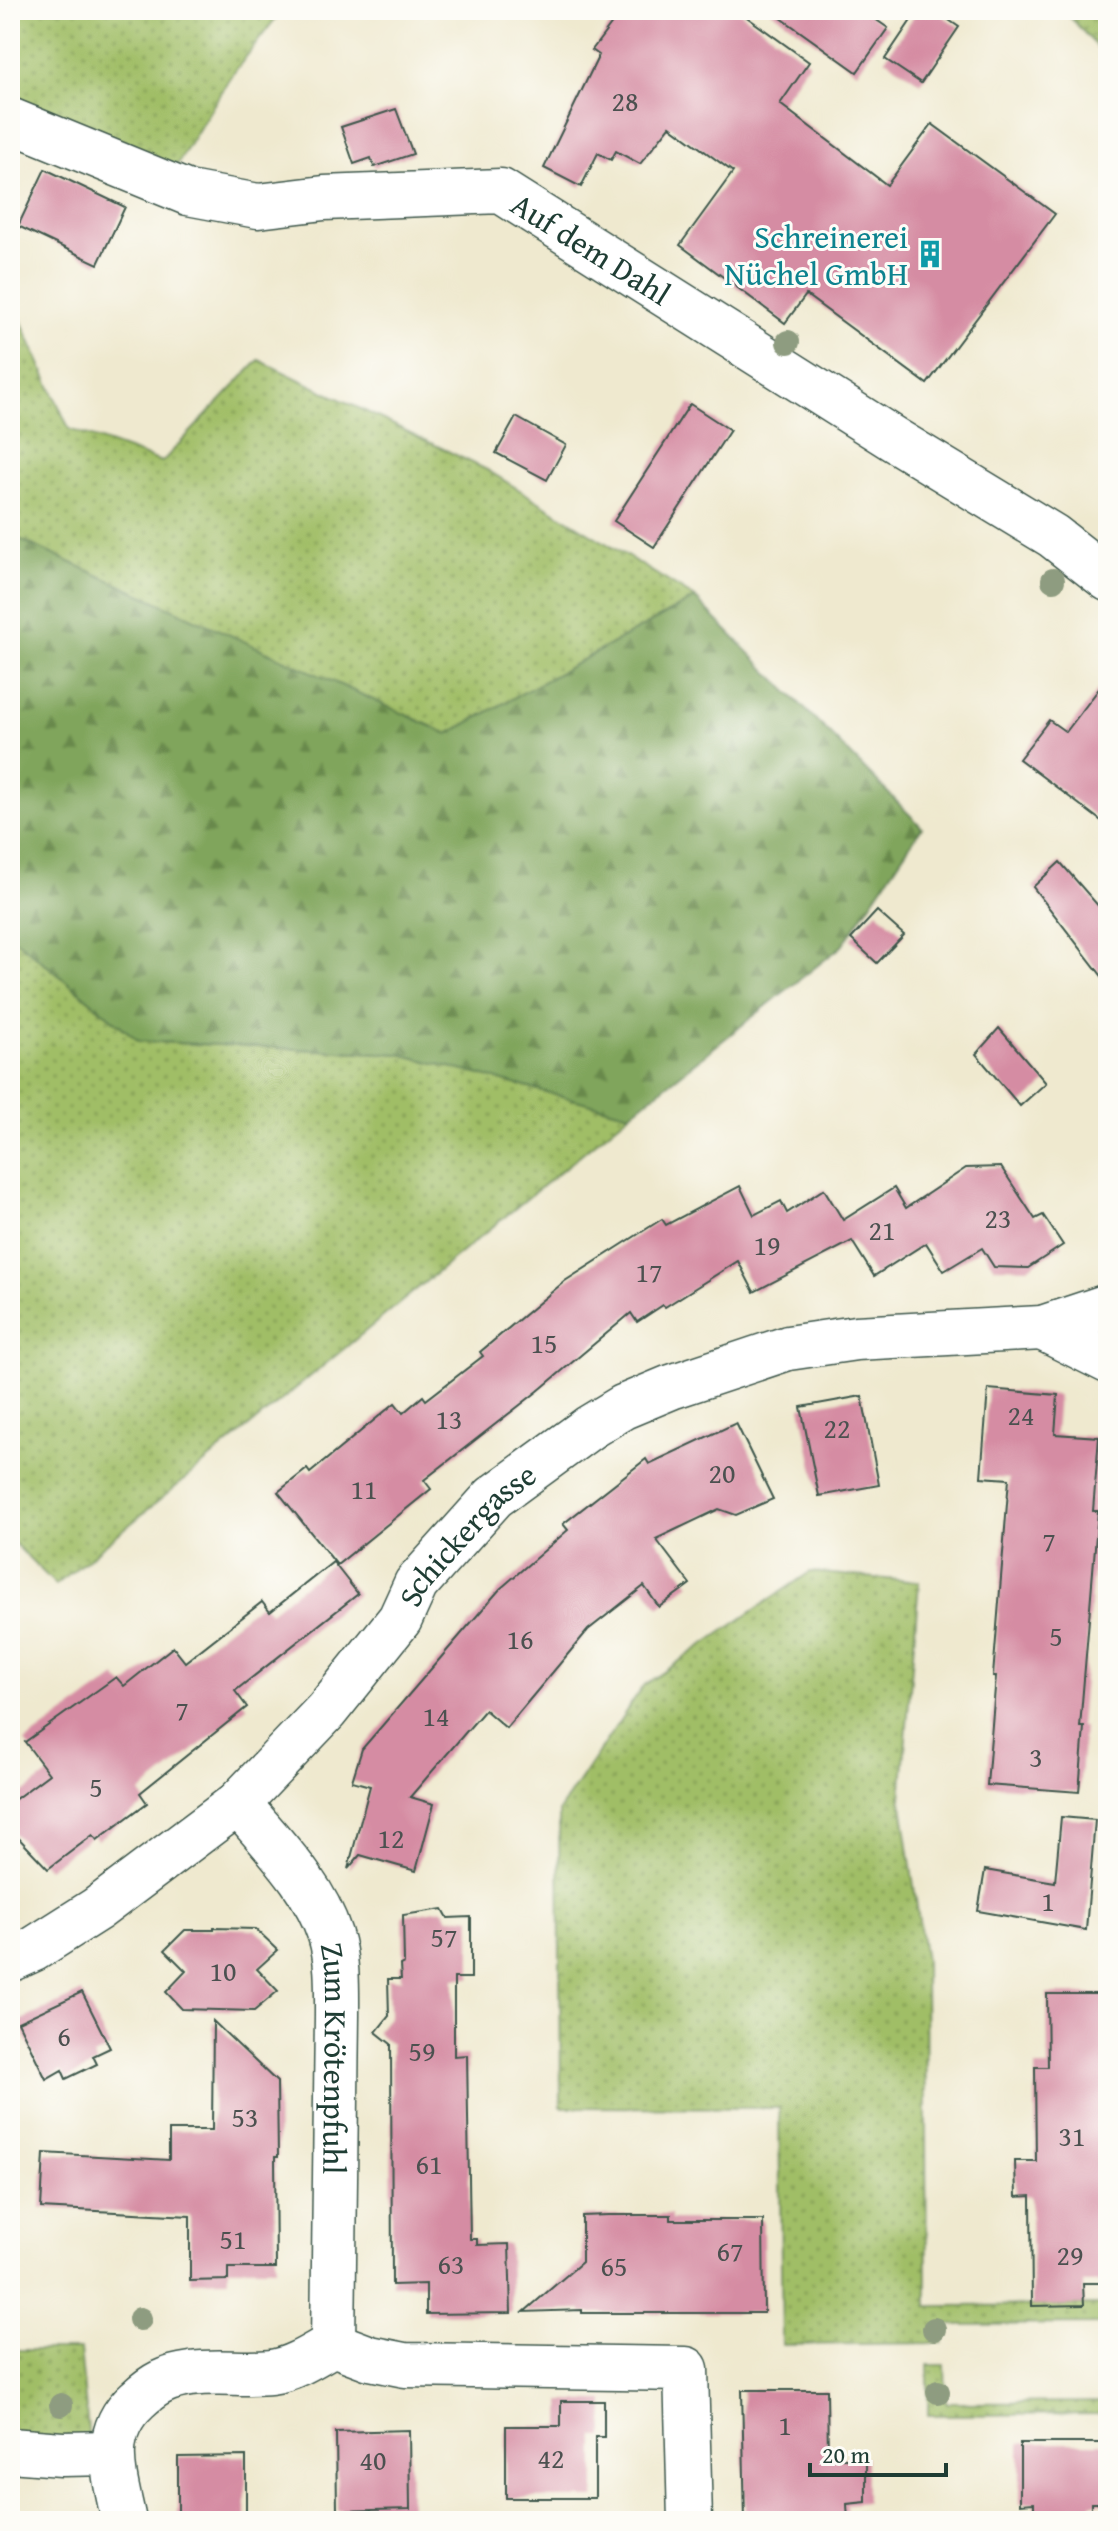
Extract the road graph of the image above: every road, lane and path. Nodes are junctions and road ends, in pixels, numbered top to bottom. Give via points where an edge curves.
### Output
1 (10, 120) edge
2 (1108, 579) edge
3 (1108, 1306) edge
4 (1042, 1328) junction
5 (1108, 1361) edge
6 (238, 1803) junction
7 (10, 1960) edge
8 (333, 2344) junction
9 (10, 2450) edge
10 (112, 2453) junction
11 (124, 2521) edge
12 (690, 2521) edge

1 - 2 street, Auf dem Dahl via 188,193 258,206 501,191 1053,536
3 - 4 street, Schickergasse
4 - 5 street, Schickergasse
4 - 6 street, Schickergasse via 856,1338 788,1348 623,1407 494,1497 416,1584 400,1619 326,1711
6 - 7 street, Schickergasse via 97,1909
6 - 8 street, Zum Krötenpfuhl via 297,1873 330,1936 337,2015
8 - 10 street via 274,2372 192,2373 156,2383 123,2414
8 - 12 street via 405,2365 686,2369
9 - 10 street
10 - 11 street

